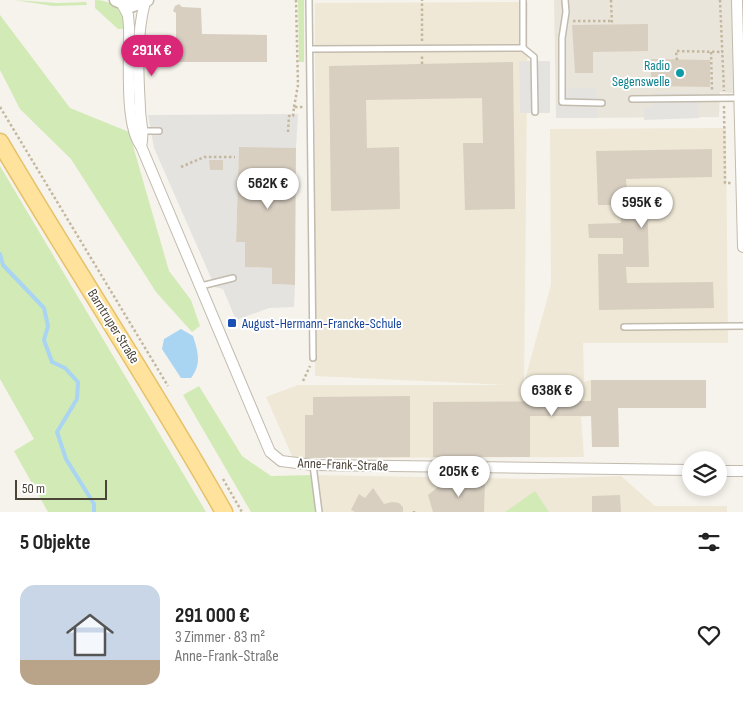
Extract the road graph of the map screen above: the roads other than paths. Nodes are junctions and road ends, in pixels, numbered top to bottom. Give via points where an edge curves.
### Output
1 (309, 0) edge
2 (523, 0) edge
3 (565, 0) edge
4 (737, 0) edge
5 (146, 1) edge
6 (119, 2) edge
7 (134, 48) junction
8 (523, 48) junction
9 (311, 49) junction
10 (741, 98) junction
11 (632, 99) dead end
12 (602, 103) dead end
13 (535, 112) dead end
14 (159, 131) dead end
15 (139, 132) junction
16 (0, 142) edge
17 (743, 208) edge
18 (743, 246) edge
19 (233, 278) dead end
20 (201, 286) junction
21 (743, 326) edge
22 (624, 327) dead end
23 (313, 358) road end
24 (314, 465) junction
25 (682, 470) edge
26 (727, 471) edge
27 (743, 471) edge
28 (224, 512) edge
29 (319, 512) edge

1 - 9 lane
2 - 8 lane
3 - 12 lane via 562,102
4 - 10 street
5 - 6 street via 131,6
5 - 7 street, Anne-Frank-Straße
6 - 7 street, Anne-Frank-Straße via 128,15
7 - 15 street, Anne-Frank-Straße
8 - 9 lane
8 - 13 lane via 534,57
9 - 23 lane
10 - 11 lane
10 - 17 street
14 - 15 lane
15 - 20 street, Anne-Frank-Straße via 141,146
16 - 28 main road, Barntruper Straße
17 - 18 street
19 - 20 lane
20 - 24 street, Anne-Frank-Straße via 270,452 281,461
21 - 22 lane
24 - 25 street, Anne-Frank-Straße
24 - 29 lane
26 - 27 street

